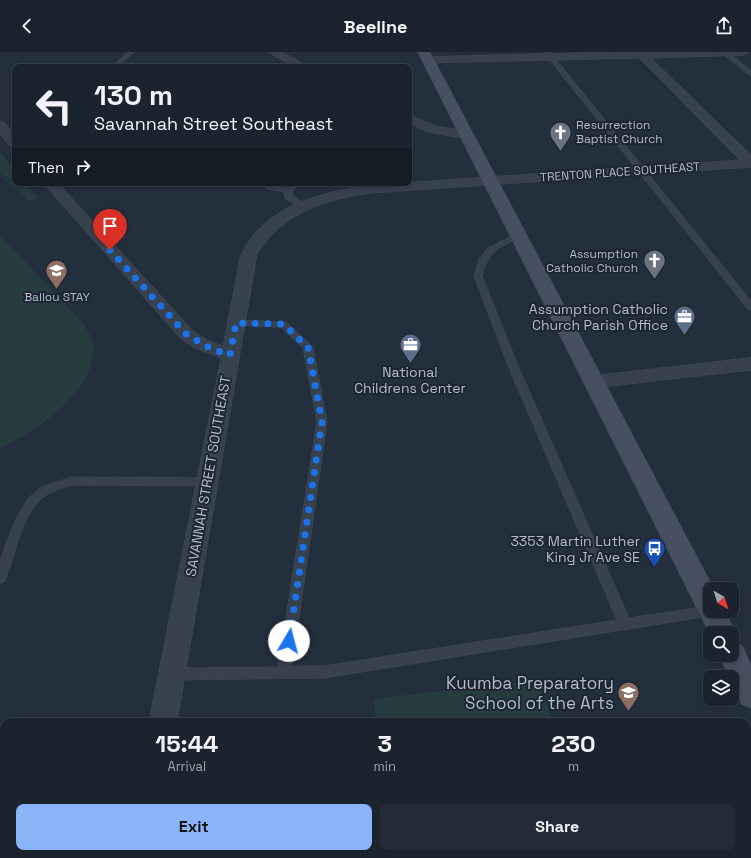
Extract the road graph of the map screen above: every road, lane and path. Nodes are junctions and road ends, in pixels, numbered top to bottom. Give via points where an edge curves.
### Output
1 (131, 52) edge
2 (273, 52) edge
3 (724, 52) edge
4 (744, 52) edge
5 (640, 53) edge
6 (549, 55) edge
7 (426, 56) edge
8 (118, 64) edge
9 (298, 64) edge
10 (751, 74) edge
11 (412, 121) edge
12 (0, 126) edge
13 (467, 135) junction
14 (12, 140) edge
15 (751, 163) edge
16 (641, 170) junction
17 (490, 181) junction
18 (412, 184) edge
19 (53, 186) edge
20 (270, 186) edge
21 (293, 186) edge
22 (395, 186) edge
23 (288, 190) junction
24 (303, 206) junction
25 (518, 235) junction
26 (751, 307) edge
27 (236, 323) junction
28 (230, 355) junction
29 (751, 364) edge
30 (593, 382) junction
31 (207, 482) junction
32 (0, 578) edge
33 (703, 594) edge
34 (703, 612) edge
35 (625, 624) junction
36 (736, 662) edge
37 (284, 672) junction
38 (172, 674) junction
39 (751, 695) edge
40 (164, 718) edge

1 - 8 lane
2 - 9 street
3 - 4 street
3 - 5 street
3 - 10 lane
5 - 6 street
5 - 15 street
6 - 7 street
6 - 16 lane
7 - 13 main road
11 - 13 street via 438,131
12 - 14 street
13 - 17 main road
15 - 16 street, TRENTON PLACE SOUTHEAST
16 - 17 street, TRENTON PLACE SOUTHEAST
16 - 26 lane
17 - 18 street, SAVANNAH STREET SOUTHEAST
17 - 25 main road
19 - 28 street via 187,335 206,347
20 - 23 lane
21 - 23 lane
22 - 24 street, SAVANNAH STREET SOUTHEAST via 355,191
23 - 24 lane via 288,196
24 - 27 street, SAVANNAH STREET SOUTHEAST via 271,225 254,243 249,254
25 - 30 main road
25 - 35 lane via 488,250 480,263 478,276 514,368
27 - 28 street, SAVANNAH STREET SOUTHEAST
27 - 37 lane via 283,324 308,347 322,422
28 - 31 street, SAVANNAH STREET SOUTHEAST
29 - 30 street
30 - 33 main road
31 - 32 lane via 72,481 56,485 38,495 26,508
31 - 38 street, SAVANNAH STREET SOUTHEAST
34 - 35 lane
35 - 37 lane via 324,672
36 - 39 main road
37 - 38 lane
38 - 40 street, SAVANNAH STREET SOUTHEAST

